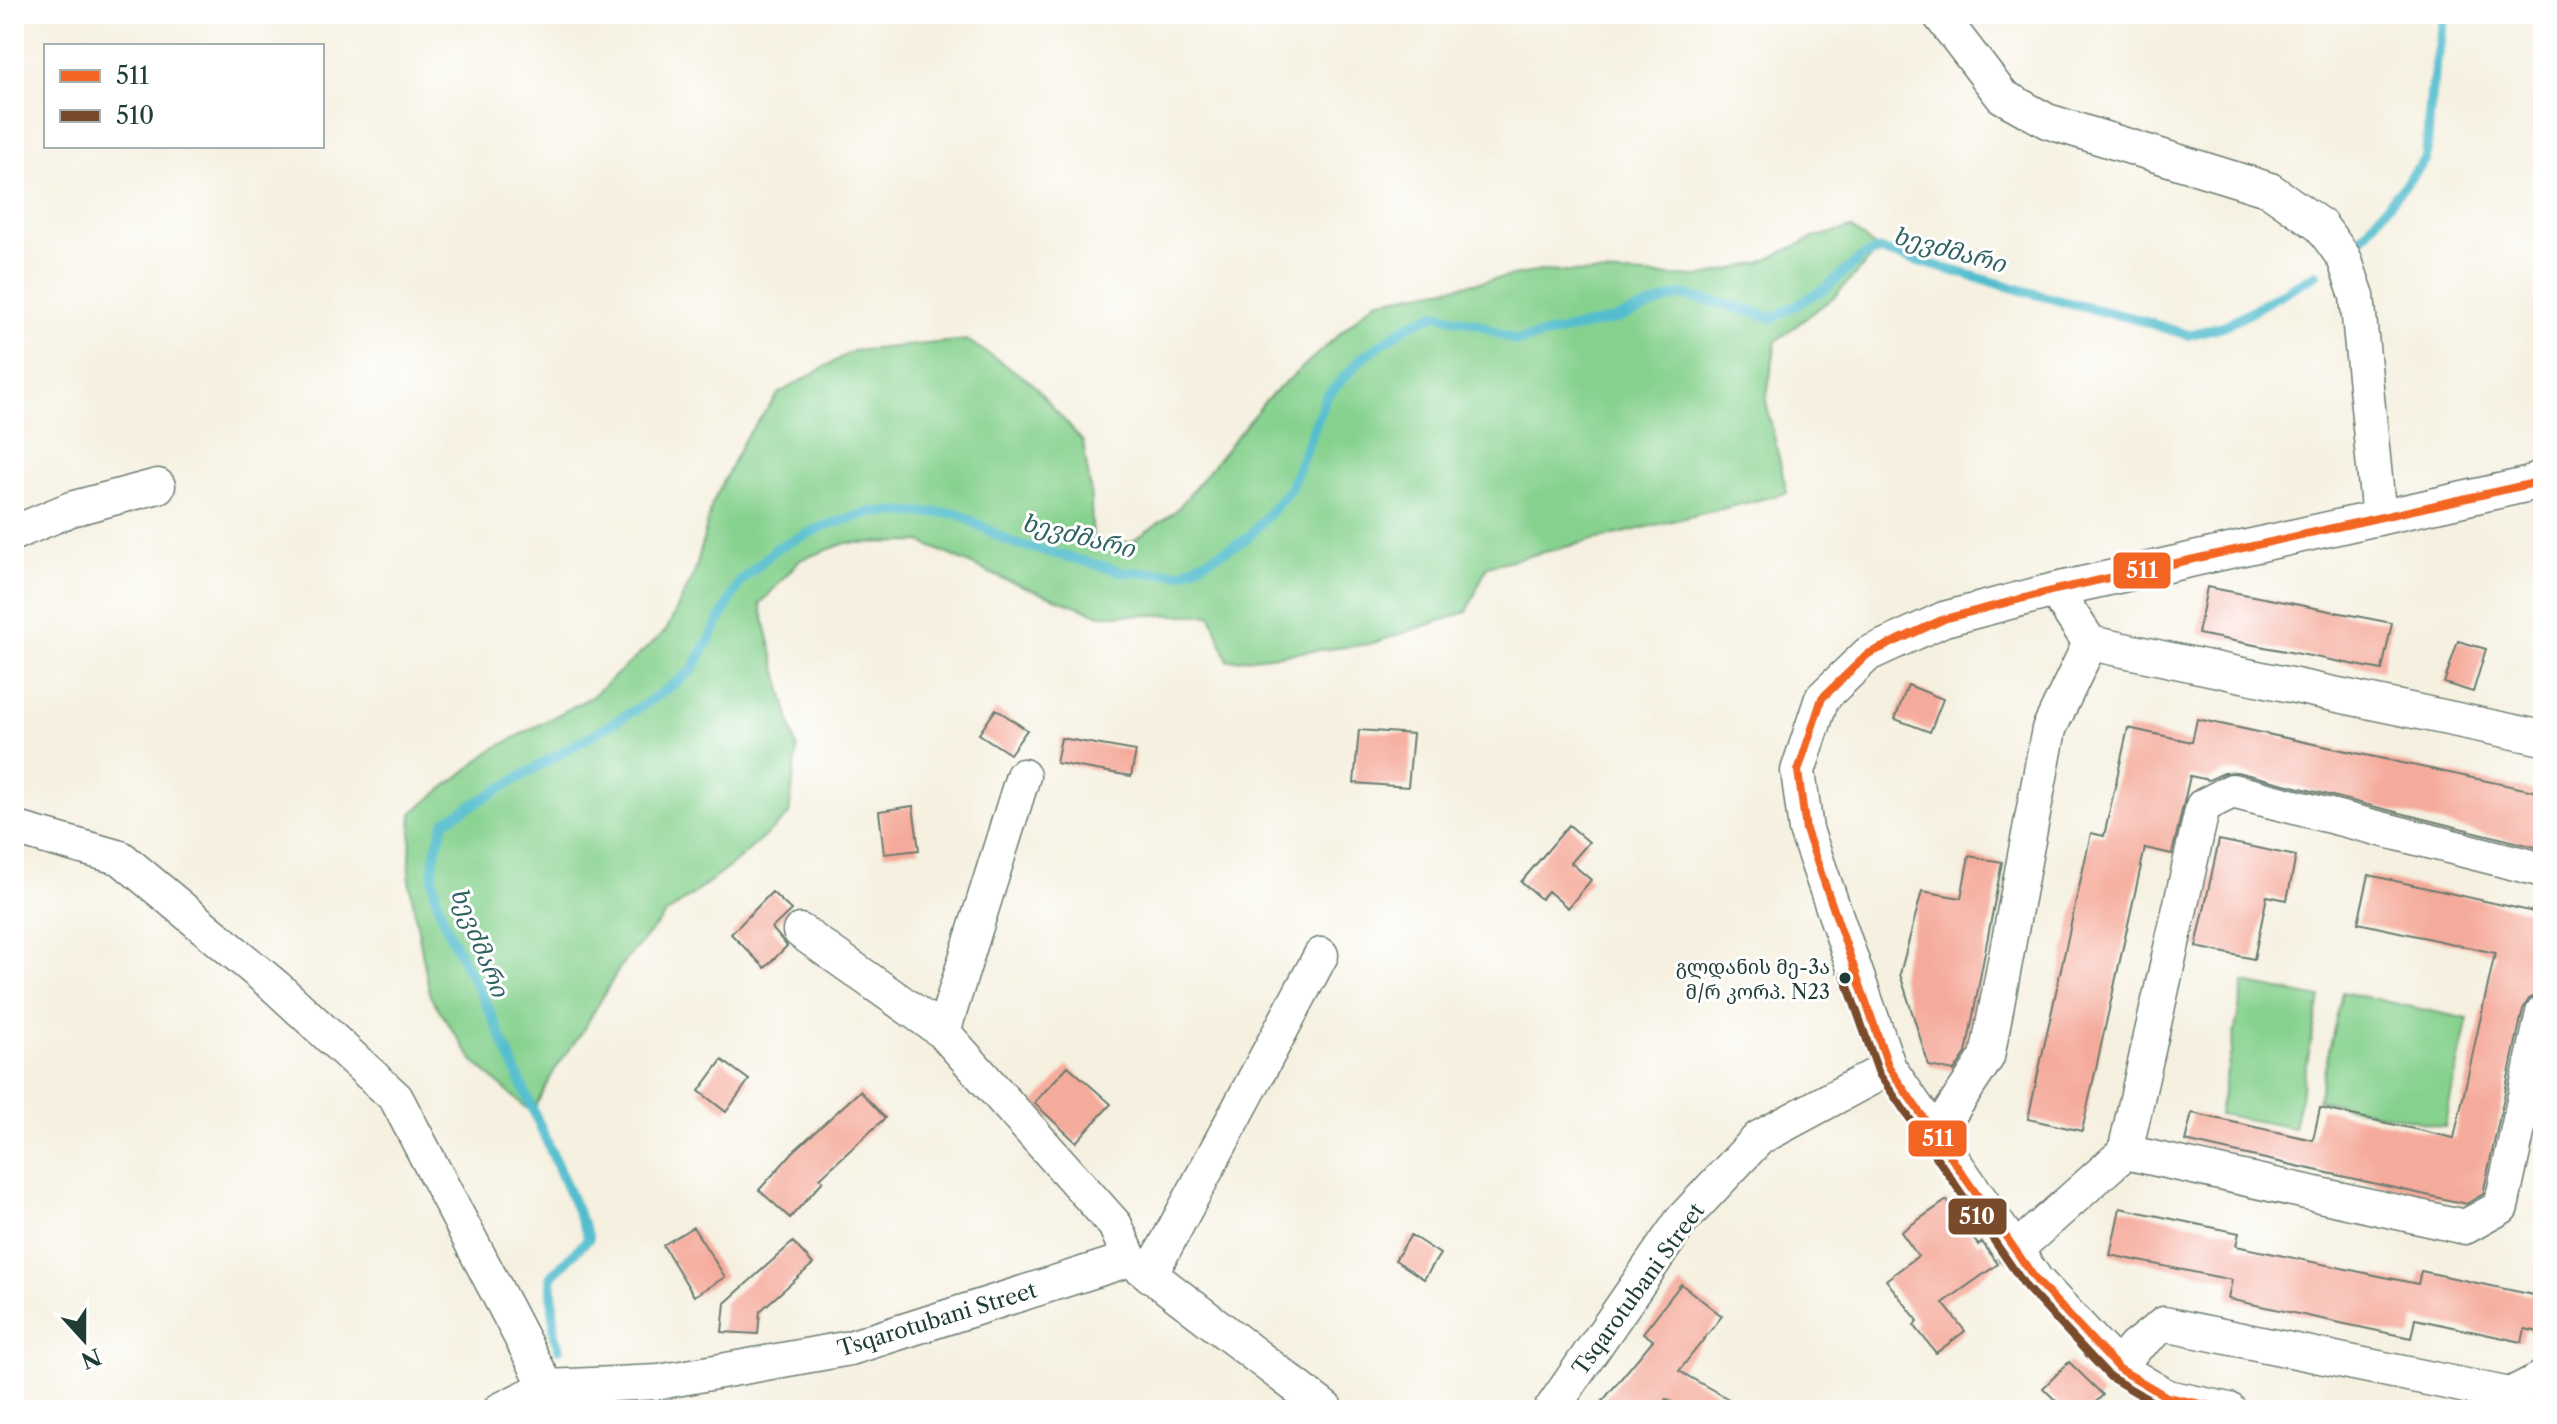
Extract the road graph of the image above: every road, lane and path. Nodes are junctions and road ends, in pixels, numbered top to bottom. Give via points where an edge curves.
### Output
1 (1939, 14) edge
2 (2543, 476) edge
3 (158, 486) dead end
4 (2379, 518) junction
5 (14, 533) edge
6 (2055, 590) junction
7 (2090, 643) junction
8 (2543, 738) edge
9 (1023, 776) dead end
10 (14, 828) edge
11 (2543, 870) edge
12 (800, 931) dead end
13 (1321, 955) dead end
14 (2543, 1013) edge
15 (943, 1032) junction
16 (1889, 1068) junction
17 (1935, 1136) junction
18 (2125, 1152) junction
19 (2014, 1251) junction
20 (1140, 1267) junction
21 (2118, 1368) junction
22 (2543, 1378) edge
23 (547, 1387) junction
24 (500, 1410) edge
25 (1327, 1410) edge
26 (1551, 1410) edge
27 (2229, 1410) edge

1 - 4 street via 2002,96 2047,121 2270,190 2321,226 2344,258 2357,296
2 - 4 street via 2530,484
3 - 5 street via 71,509
4 - 6 street
6 - 7 street
6 - 16 street via 1932,624 1868,654 1822,698 1798,771 1806,830
7 - 8 street
7 - 17 street via 2049,729 1987,1057
9 - 15 street
10 - 23 street via 121,858 276,987 396,1098
11 - 18 street via 2232,791 2203,806
12 - 15 street
13 - 20 street
14 - 18 street via 2501,1207 2465,1227
15 - 20 street via 1115,1225
16 - 17 street
16 - 26 street, Tsqarotubani Street via 1759,1138 1682,1220
17 - 19 street
18 - 19 street
19 - 21 street
20 - 23 street, Tsqarotubani Street via 850,1348 659,1382
20 - 25 street
21 - 22 street via 2164,1324 2510,1395
21 - 27 street via 2167,1397
23 - 24 street, Tsqarotubani Street

